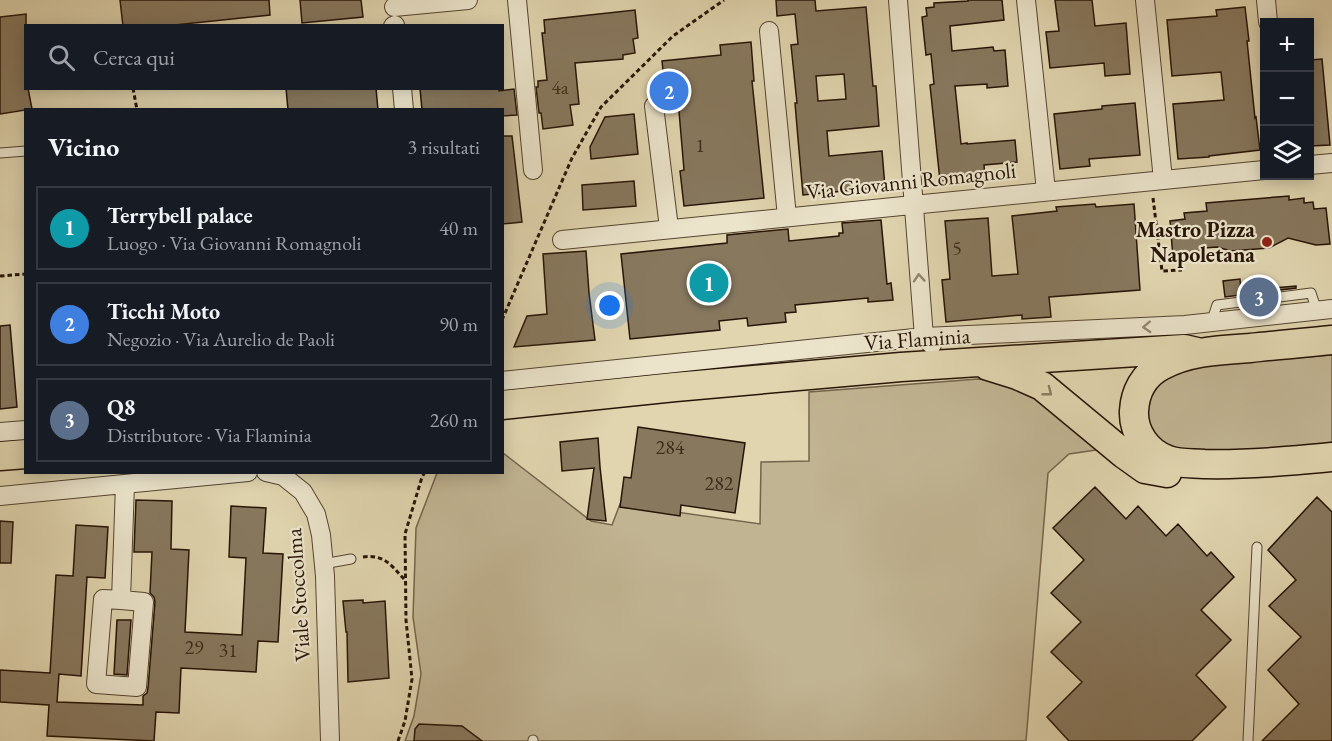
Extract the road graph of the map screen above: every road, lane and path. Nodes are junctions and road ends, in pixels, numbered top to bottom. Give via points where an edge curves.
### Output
1 (467, 0) edge
2 (517, 0) edge
3 (724, 0) edge
4 (898, 0) edge
5 (1026, 0) edge
6 (1145, 0) edge
7 (1266, 0) edge
8 (394, 17) edge
9 (1268, 18) edge
10 (769, 31) dead end
11 (133, 90) edge
12 (402, 90) edge
13 (654, 106) dead end
14 (137, 108) edge
15 (404, 108) edge
16 (24, 151) edge
17 (0, 153) edge
18 (1332, 163) edge
19 (1314, 165) edge
20 (533, 170) dead end
21 (1260, 170) edge
22 (1157, 180) junction
23 (1046, 191) junction
24 (914, 204) junction
25 (787, 217) junction
26 (669, 228) junction
27 (562, 240) dead end
28 (1182, 270) dead end
29 (24, 274) edge
30 (0, 276) edge
31 (1328, 312) edge
32 (504, 315) edge
33 (924, 337) junction
34 (1164, 340) dead end
35 (1332, 340) edge
36 (1200, 349) junction
37 (1133, 352) junction
38 (963, 362) junction
39 (504, 381) edge
40 (504, 405) edge
41 (24, 430) edge
42 (0, 432) edge
43 (24, 454) edge
44 (0, 456) edge
45 (1332, 457) edge
46 (1230, 464) junction
47 (228, 474) edge
48 (274, 474) edge
49 (423, 474) edge
50 (125, 484) junction
51 (0, 496) edge
52 (1257, 548) dead end
53 (351, 559) joint
54 (323, 564) junction
55 (405, 581) junction
56 (121, 600) junction
57 (330, 741) edge
58 (398, 741) edge
59 (1248, 741) edge

1 - 8 street
2 - 20 street
3 - 32 path via 673,36 601,107 572,158
4 - 24 street
5 - 23 street
6 - 22 street
7 - 9 street
10 - 25 street
11 - 14 path
12 - 15 street
13 - 26 street
16 - 17 lane
18 - 19 street
21 - 22 street, Via Giovanni Romagnoli
22 - 23 street, Via Giovanni Romagnoli
22 - 28 path via 1162,272
23 - 24 street, Via Giovanni Romagnoli
24 - 25 street, Via Giovanni Romagnoli
33 -> 24 street
25 - 26 street, Via Giovanni Romagnoli
26 - 27 street, Via Giovanni Romagnoli
29 - 30 path
31 -> 33 street, Via Flaminia via 1180,331
33 - 38 street
33 - 39 street, Via Flaminia
34 - 37 lane
35 - 36 main road, Via Flaminia
36 - 37 main road, Via Flaminia
36 - 46 main road, Via Flaminia via 1150,373 1137,392 1136,427 1147,447 1166,460
37 - 38 main road, Via Flaminia
38 - 40 main road, Via Flaminia
38 -> 46 main road, Via Flaminia via 1017,375 1042,386 1145,469 1186,474
41 - 42 street
43 - 44 main road
45 - 46 main road, Via Flaminia
47 - 50 street
48 - 54 street, Viale Stoccolma via 303,492 316,514
49 - 55 path via 405,534
50 - 51 street
50 - 56 street
52 - 59 lane
53 - 54 lane
53 - 55 path via 374,556 389,563
54 - 57 street, Viale Stoccolma
55 - 58 path via 412,679
56 - 56 street via 103,598 96,684 138,687 144,602

